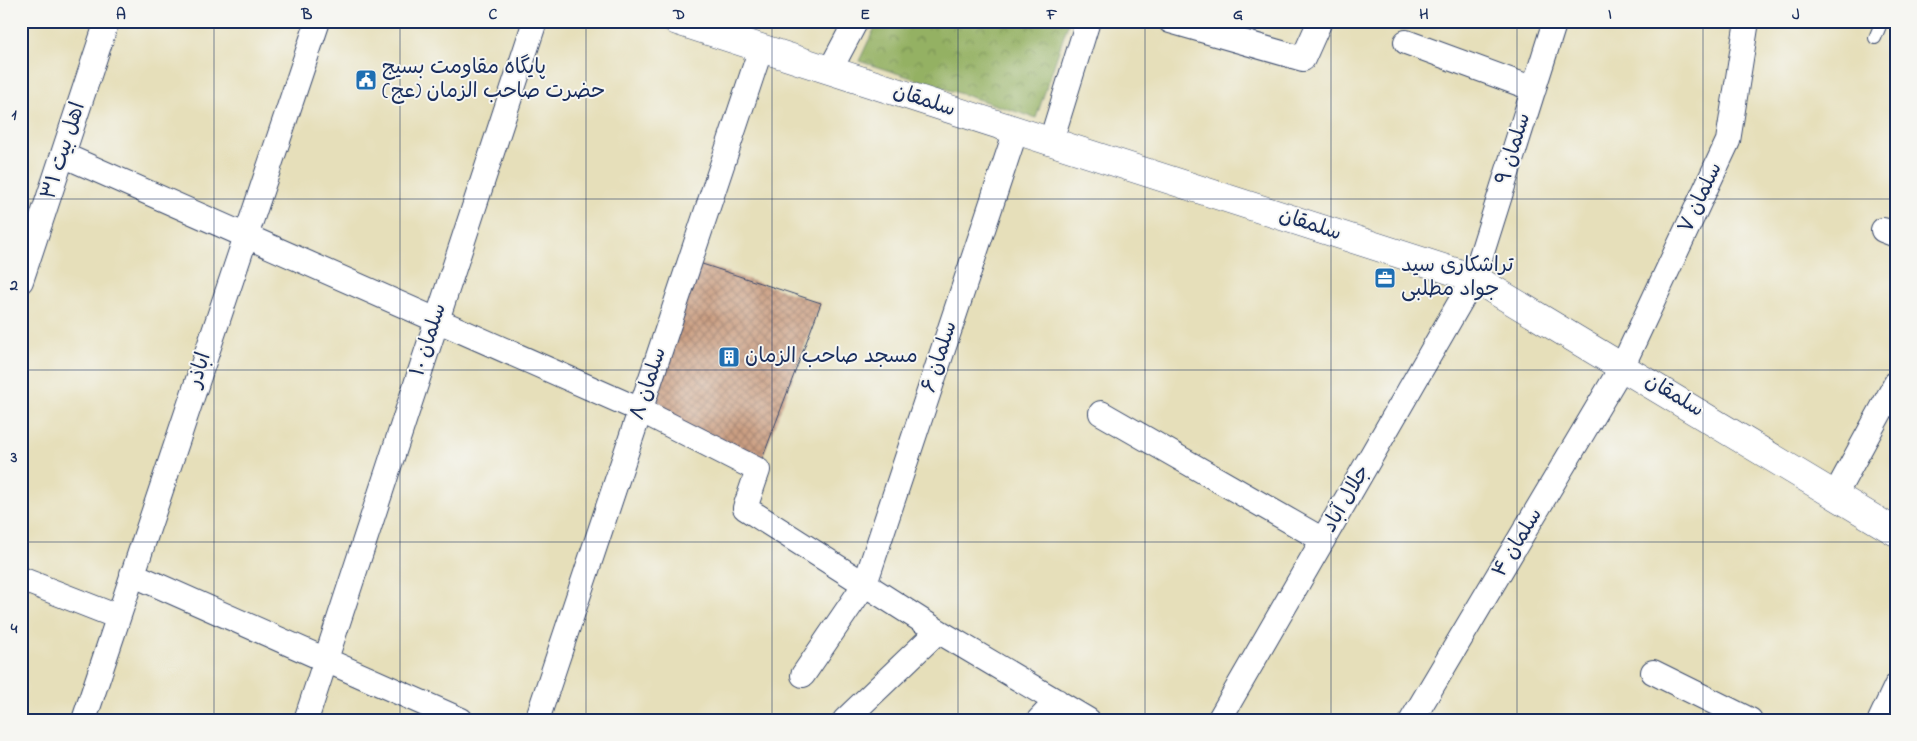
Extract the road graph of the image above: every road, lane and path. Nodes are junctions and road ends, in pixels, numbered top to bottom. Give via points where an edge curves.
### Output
1 (107, 21) edge
2 (326, 21) edge
3 (535, 21) edge
4 (677, 21) edge
5 (856, 21) edge
6 (1088, 21) edge
7 (1170, 21) edge
8 (1320, 21) edge
9 (1554, 21) edge
10 (1747, 21) edge
11 (1882, 21) edge
12 (314, 32) edge
13 (1875, 38) dead end
14 (1406, 42) dead end
15 (761, 48) junction
16 (830, 70) junction
17 (1534, 88) junction
18 (1016, 130) junction
19 (1051, 141) junction
20 (63, 155) junction
21 (245, 237) junction
22 (1474, 278) junction
23 (21, 281) edge
24 (436, 319) junction
25 (1623, 365) junction
26 (1896, 383) edge
27 (640, 410) junction
28 (1101, 413) dead end
29 (1835, 495) junction
30 (1896, 532) edge
31 (1323, 540) junction
32 (132, 574) junction
33 (21, 579) edge
34 (864, 584) junction
35 (118, 617) junction
36 (938, 631) junction
37 (324, 659) junction
38 (1653, 672) dead end
39 (803, 675) dead end
40 (1896, 686) edge
41 (1057, 701) junction
42 (84, 720) edge
43 (306, 720) edge
44 (461, 720) edge
45 (537, 720) edge
46 (845, 720) edge
47 (1039, 720) edge
48 (1088, 720) edge
49 (1219, 720) edge
50 (1412, 720) edge
51 (1750, 720) edge
52 (1880, 720) edge

1 - 20 street, اهل بیت ۳۱
2 - 12 street, اباذر
3 - 24 street, سلمان ۱۰
4 - 15 street, سلمقان
5 - 16 street
6 - 19 street
7 - 8 street via 1303,59
9 - 17 street, سلمان ۹
10 - 25 street, سلمان ۷ via 1728,141
11 - 13 lane
12 - 21 street, اباذر
14 - 17 street
15 - 16 street, سلمقان
15 - 27 street, سلمان ۸
16 - 18 street, سلمقان
17 - 22 street, سلمان ۹
18 - 19 street, سلمقان
18 - 34 street, سلمان ۶
19 - 22 street, سلمقان
20 - 21 street
20 - 23 street, اهل بیت ۳۱
21 - 24 street
21 - 32 street, اباذر
22 - 25 street, سلمقان
22 - 31 street, جلال آباد
24 - 27 street
24 - 37 street, سلمان ۱۰
25 - 29 street, سلمقان
25 - 50 street, سلمان ۴
26 - 29 street
27 - 34 street via 758,470 745,508
27 - 45 street, سلمان ۸
28 - 31 street
29 - 30 street, سلمقان
31 - 49 street, جلال آباد
32 - 35 street, اباذر
32 - 37 street
33 - 35 street
34 - 36 street
34 - 39 street, سلمان ۶
35 - 42 street, اباذر
36 - 41 street
36 - 46 street
37 - 43 street, سلمان ۱۰
37 - 44 street
38 - 51 street
40 - 52 street
41 - 47 street
41 - 48 street

